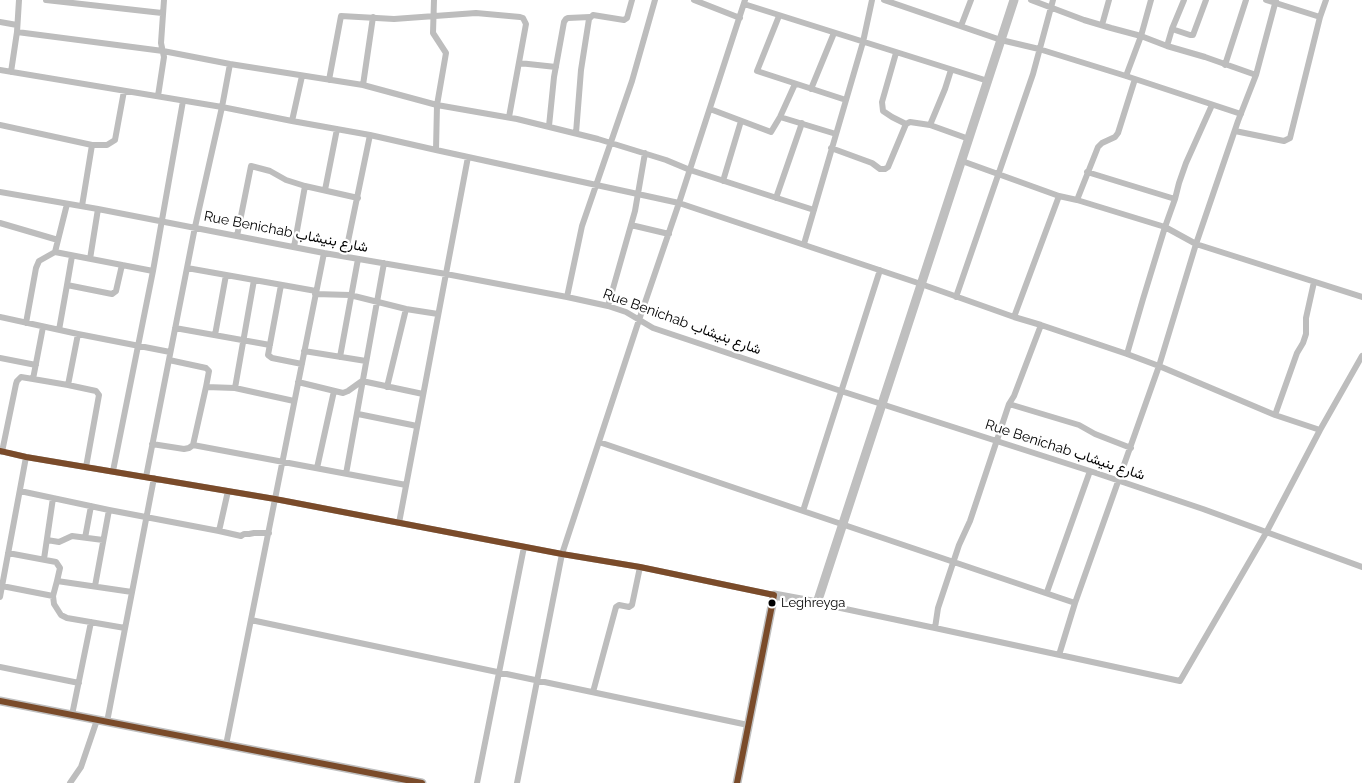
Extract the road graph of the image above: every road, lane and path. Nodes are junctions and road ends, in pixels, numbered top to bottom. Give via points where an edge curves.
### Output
1 (19, 0) edge
2 (46, 0) edge
3 (164, 0) edge
4 (434, 0) edge
5 (632, 0) edge
6 (655, 0) edge
7 (694, 0) edge
8 (872, 0) edge
9 (884, 0) edge
10 (971, 0) edge
11 (1014, 0) edge
12 (1031, 0) edge
13 (1053, 0) edge
14 (1109, 0) edge
15 (1151, 0) edge
16 (1184, 0) edge
17 (1206, 0) edge
18 (1246, 0) edge
19 (1266, 0) edge
20 (1326, 0) edge
21 (745, 2) edge
22 (1275, 2) edge
23 (905, 4) edge
24 (1050, 8) junction
25 (162, 13) junction
26 (434, 16) junction
27 (779, 16) junction
28 (373, 17) junction
29 (590, 17) junction
30 (1320, 17) junction
31 (740, 18) junction
32 (0, 22) edge
33 (1102, 25) junction
34 (961, 26) junction
35 (17, 28) junction
36 (1172, 29) junction
37 (834, 33) junction
38 (1141, 36) junction
39 (1001, 40) junction
40 (863, 42) junction
41 (1167, 46) junction
42 (1039, 49) junction
43 (163, 51) junction
44 (896, 53) junction
45 (519, 63) junction
46 (230, 64) junction
47 (1225, 65) junction
48 (556, 67) junction
49 (0, 70) edge
50 (951, 70) junction
51 (10, 72) junction
52 (1256, 75) junction
53 (302, 76) junction
54 (1126, 76) junction
55 (1136, 79) junction
56 (329, 80) junction
57 (988, 82) junction
58 (795, 84) junction
59 (364, 85) junction
60 (811, 89) junction
61 (124, 91) junction
62 (158, 96) junction
63 (846, 100) junction
64 (184, 101) junction
65 (437, 105) junction
66 (1212, 105) junction
67 (222, 107) junction
68 (710, 109) junction
69 (1241, 114) junction
70 (780, 117) junction
71 (509, 118) junction
72 (292, 121) junction
73 (741, 121) junction
74 (802, 123) junction
75 (906, 124) junction
76 (0, 125) edge
77 (930, 125) junction
78 (549, 126) junction
79 (337, 129) junction
80 (1235, 131) junction
81 (576, 133) junction
82 (836, 134) junction
83 (370, 135) junction
84 (969, 139) junction
85 (611, 143) junction
86 (92, 144) junction
87 (831, 148) junction
88 (436, 150) junction
89 (645, 153) junction
90 (468, 157) junction
91 (962, 161) junction
92 (690, 170) junction
93 (1088, 172) junction
94 (999, 175) junction
95 (723, 181) junction
96 (596, 185) junction
97 (305, 186) junction
98 (325, 190) junction
99 (0, 192) edge
100 (637, 194) junction
101 (1059, 196) junction
102 (358, 198) junction
103 (776, 198) junction
104 (1175, 199) junction
105 (1077, 200) junction
106 (679, 203) junction
107 (67, 204) junction
108 (82, 206) junction
109 (98, 209) junction
110 (814, 210) junction
111 (162, 221) junction
112 (0, 223) edge
113 (630, 225) junction
114 (195, 227) junction
115 (1165, 227) junction
116 (669, 234) junction
117 (237, 236) junction
118 (58, 240) junction
119 (804, 244) junction
120 (1196, 244) junction
121 (294, 247) junction
122 (55, 252) junction
123 (324, 252) junction
124 (72, 256) junction
125 (345, 256) junction
126 (358, 258) junction
127 (90, 260) junction
128 (384, 263) junction
129 (122, 265) junction
130 (187, 268) junction
131 (880, 270) junction
132 (153, 272) junction
133 (446, 274) junction
134 (226, 275) junction
135 (254, 280) junction
136 (1314, 282) junction
137 (921, 284) junction
138 (67, 285) junction
139 (281, 285) junction
140 (316, 292) junction
141 (350, 295) junction
142 (567, 297) junction
143 (956, 297) junction
144 (1362, 297) edge
145 (377, 302) junction
146 (608, 306) junction
147 (406, 309) junction
148 (438, 314) junction
149 (0, 317) edge
150 (1014, 317) junction
151 (639, 320) junction
152 (26, 323) junction
153 (1041, 325) junction
154 (43, 327) junction
155 (175, 328) junction
156 (59, 330) junction
157 (78, 334) junction
158 (215, 335) junction
159 (243, 340) junction
160 (270, 344) junction
161 (138, 346) junction
162 (304, 351) junction
163 (170, 352) junction
164 (1128, 354) junction
165 (1362, 356) edge
166 (340, 357) junction
167 (0, 358) edge
168 (169, 360) junction
169 (366, 361) junction
170 (36, 364) junction
171 (302, 364) junction
172 (1160, 366) junction
173 (33, 379) junction
174 (362, 381) junction
175 (298, 382) junction
176 (68, 384) junction
177 (206, 387) junction
178 (387, 387) junction
179 (235, 388) junction
180 (334, 391) junction
181 (841, 391) junction
182 (423, 394) junction
183 (294, 401) junction
184 (882, 404) junction
185 (1009, 404) junction
186 (358, 414) junction
187 (1275, 415) junction
188 (418, 426) junction
189 (1320, 430) junction
190 (997, 441) junction
191 (599, 442) junction
192 (152, 444) junction
193 (193, 446) junction
194 (1130, 448) junction
195 (1, 451) edge
196 (26, 457) junction
197 (283, 462) junction
198 (86, 467) junction
199 (317, 468) junction
200 (1090, 470) junction
201 (113, 471) junction
202 (346, 474) junction
203 (146, 477) junction
204 (154, 478) junction
205 (1119, 481) junction
206 (406, 486) junction
207 (20, 491) junction
208 (228, 491) junction
209 (54, 498) junction
210 (276, 499) junction
211 (91, 506) junction
212 (109, 510) junction
213 (802, 511) junction
214 (146, 518) junction
215 (399, 523) junction
216 (843, 524) junction
217 (219, 531) junction
218 (269, 533) junction
219 (1266, 533) junction
220 (85, 538) junction
221 (47, 540) junction
222 (103, 540) junction
223 (524, 547) junction
224 (8, 553) junction
225 (562, 554) junction
226 (44, 559) junction
227 (954, 562) junction
228 (640, 567) junction
229 (1362, 567) edge
230 (2, 573) edge
231 (57, 580) junction
232 (2, 586) junction
233 (94, 586) junction
234 (132, 592) junction
235 (1047, 592) junction
236 (53, 596) junction
237 (774, 596) junction
238 (0, 597) edge
239 (817, 603) junction
240 (1075, 603) junction
241 (251, 620) junction
242 (91, 622) junction
243 (125, 628) junction
244 (935, 628) junction
245 (1059, 655) junction
246 (0, 667) edge
247 (498, 672) junction
248 (537, 681) junction
249 (79, 683) junction
250 (593, 692) junction
251 (0, 701) edge
252 (72, 715) junction
253 (97, 720) junction
254 (107, 722) junction
255 (748, 725) junction
256 (226, 745) junction
257 (70, 783) edge
258 (422, 783) edge
259 (477, 783) edge
260 (517, 783) edge
261 (737, 783) edge

1 - 35 street
2 - 25 street
3 - 25 street
4 - 26 street
5 - 29 street via 624,20
6 - 85 street
7 - 31 street
8 - 40 street
9 - 23 street
10 - 34 street
11 - 39 street
12 - 24 street
13 - 24 street
14 - 33 street
15 - 38 street
16 - 36 street
17 - 36 street via 1193,35
18 - 47 street
19 - 22 street
20 - 30 street
21 - 27 street
21 - 31 street
22 - 30 street
22 - 52 street
23 - 34 street
24 - 33 street
24 - 42 street
25 - 43 street
26 - 28 street
26 - 45 street via 476,13 523,18 526,24
26 - 65 street via 433,33 446,53
27 - 37 street
27 - 58 street via 757,71
28 - 56 street via 341,16
28 - 59 street
29 - 48 street via 566,19
29 - 81 street via 581,70
30 - 80 street via 1290,138 1284,141
31 - 68 street
32 - 35 street
33 - 38 street
34 - 39 street
35 - 43 street
35 - 51 street
36 - 41 street
37 - 40 street
37 - 60 street
38 - 41 street
38 - 54 street
39 - 42 street
39 - 57 street
40 - 44 street
40 - 63 street
41 - 47 street
42 - 54 street
42 - 94 street
43 - 46 street
43 - 62 street
44 - 50 street
44 - 75 street via 882,102 883,111
45 - 48 street
45 - 71 street
46 - 53 street
46 - 67 street
47 - 52 street
48 - 78 street
49 - 51 street
50 - 57 street
50 - 77 street
51 - 61 street
52 - 69 street
53 - 56 street
53 - 72 street
54 - 55 street
55 - 66 street
55 - 93 street via 1118,133 1098,147
56 - 59 street
57 - 84 street
58 - 60 street
58 - 70 street
59 - 65 street
60 - 63 street
61 - 62 street
61 - 86 street via 115,140 107,145
62 - 64 street
63 - 82 street
64 - 67 street
64 - 111 street
65 - 71 street
65 - 88 street
66 - 69 street
66 - 104 street via 1186,163
67 - 72 street
67 - 114 street
68 - 73 street
68 - 92 street
69 - 80 street
70 - 73 street via 772,132
70 - 74 street
71 - 78 street
72 - 79 street
73 - 95 street
74 - 82 street
74 - 103 street
75 - 77 street
75 - 87 street via 885,169
76 - 86 street
77 - 84 street
78 - 81 street
79 - 83 street
79 - 98 street
80 - 120 street
81 - 85 street
82 - 87 street
83 - 88 street
83 - 102 street
84 - 91 street
85 - 89 street
85 - 96 street
86 - 108 street
87 - 110 street
88 - 90 street
89 - 92 street
89 - 100 street
90 - 96 street
90 - 133 street
91 - 94 street
91 - 137 street
92 - 95 street
92 - 106 street
93 - 104 street
93 - 105 street
94 - 101 street
94 - 143 street
95 - 103 street
96 - 100 street
96 - 142 street via 582,226
97 - 98 street
97 - 117 street via 251,166
97 - 121 street
98 - 102 street
99 - 107 street, Rue Benichab شارع بنيشاب
100 - 106 street
100 - 113 street
101 - 105 street
101 - 150 street
102 - 125 street
103 - 110 street
104 - 115 street
105 - 115 street
106 - 116 street
106 - 119 street
107 - 108 street, Rue Benichab شارع بنيشاب
107 - 118 street
108 - 109 street, Rue Benichab شارع بنيشاب
109 - 111 street, Rue Benichab شارع بنيشاب
109 - 127 street
110 - 119 street
111 - 114 street, Rue Benichab شارع بنيشاب
111 - 132 street
112 - 118 street
113 - 116 street
113 - 146 street
114 - 117 street, Rue Benichab شارع بنيشاب
114 - 130 street
115 - 120 street
115 - 164 street
116 - 151 street
117 - 121 street, Rue Benichab شارع بنيشاب
118 - 122 street
119 - 131 street
120 - 136 street
120 - 172 street
121 - 123 street, Rue Benichab شارع بنيشاب
122 - 124 street
122 - 152 street via 39,261 36,268
123 - 125 street, Rue Benichab شارع بنيشاب
123 - 140 street
124 - 127 street
124 - 138 street
125 - 126 street, Rue Benichab شارع بنيشاب
126 - 128 street, Rue Benichab شارع بنيشاب
126 - 141 street
127 - 129 street
128 - 133 street, Rue Benichab شارع بنيشاب
128 - 145 street
129 - 132 street
129 - 138 street via 116,292 112,294
130 - 134 street
130 - 155 street
131 - 137 street
131 - 181 street
132 - 161 street
133 - 142 street, Rue Benichab شارع بنيشاب
133 - 148 street
134 - 135 street
134 - 158 street
135 - 139 street
135 - 159 street
136 - 144 street
136 - 187 street via 1304,340
137 - 143 street
137 - 184 street
138 - 156 street
139 - 140 street
139 - 160 street
140 - 141 street
140 - 162 street
141 - 145 street
141 - 166 street
142 - 146 street, Rue Benichab شارع بنيشاب
143 - 150 street
145 - 147 street
145 - 169 street
146 - 151 street, Rue Benichab شارع بنيشاب
147 - 148 street
147 - 178 street
148 - 182 street
149 - 152 street
150 - 153 street
151 - 181 street, Rue Benichab شارع بنيشاب via 653,328
151 - 191 street
152 - 154 street
153 - 164 street
153 - 185 street
154 - 156 street
154 - 170 street
155 - 158 street
155 - 163 street
156 - 157 street
157 - 161 street
157 - 176 street
158 - 159 street
159 - 160 street
159 - 179 street
160 - 171 street via 270,358
161 - 163 street
161 - 201 street
162 - 166 street
162 - 171 street
163 - 168 street
164 - 172 street
165 - 189 street
166 - 169 street
167 - 170 street
168 - 177 street via 209,370
168 - 192 street
169 - 174 street
170 - 173 street
171 - 175 street
172 - 187 street
172 - 194 street
173 - 176 street
173 - 195 street via 21,377 17,381
174 - 178 street
174 - 180 street via 346,392
174 - 186 street
175 - 180 street
175 - 183 street
176 - 198 street via 96,391 99,395
177 - 179 street
177 - 193 street
178 - 182 street
179 - 183 street
180 - 199 street
181 - 184 street, Rue Benichab شارع بنيشاب
181 - 213 street
182 - 188 street
183 - 197 street
184 - 190 street, Rue Benichab شارع بنيشاب
184 - 216 street
185 - 190 street
185 - 194 street via 1079,425
186 - 188 street
186 - 202 street
187 - 189 street
188 - 206 street
189 - 219 street
190 - 200 street, Rue Benichab شارع بنيشاب
190 - 227 street
191 - 213 street
191 - 225 street
192 - 193 street via 184,449
192 - 203 street
193 - 197 street
194 - 205 street
195 - 196 street
196 - 198 street
196 - 207 street
197 - 199 street
197 - 210 street
198 - 201 street
199 - 202 street
200 - 205 street, Rue Benichab شارع بنيشاب
200 - 235 street
201 - 203 street
202 - 206 street
203 - 204 street
204 - 208 street
204 - 214 street
205 - 219 street, Rue Benichab شارع بنيشاب
205 - 240 street
206 - 215 street
207 - 209 street
207 - 224 street
208 - 210 street
208 - 217 street
209 - 211 street
209 - 221 street
210 - 215 street
210 - 218 street
211 - 212 street
211 - 220 street
212 - 214 street
212 - 222 street
213 - 216 street
214 - 217 street
214 - 234 street
215 - 223 street
216 - 227 street
216 - 239 street
217 - 218 street via 241,536 254,532
218 - 241 street
219 - 229 street, Rue Benichab شارع بنيشاب
219 - 245 street via 1180,681
220 - 221 street via 72,536 60,542
220 - 222 street
221 - 226 street
222 - 233 street
223 - 225 street
223 - 247 street
224 - 226 street
224 - 230 street
225 - 228 street
225 - 248 street
226 - 231 street via 59,565
227 - 235 street
227 - 244 street via 938,608
228 - 237 street
228 - 250 street via 632,605 616,607
230 - 232 street
231 - 233 street
231 - 236 street
232 - 236 street
232 - 238 street
233 - 234 street
234 - 243 street
235 - 240 street
236 - 242 street via 61,615
237 - 239 street
237 - 255 street
239 - 244 street
240 - 245 street
241 - 247 street
241 - 256 street
242 - 243 street
242 - 249 street
243 - 254 street
244 - 245 street
246 - 249 street
247 - 248 street
247 - 259 street
248 - 250 street
248 - 260 street
249 - 252 street
250 - 255 street
251 - 252 street
252 - 253 street
253 - 254 street
253 - 257 street via 81,767
254 - 256 street
255 - 261 street
256 - 258 street

